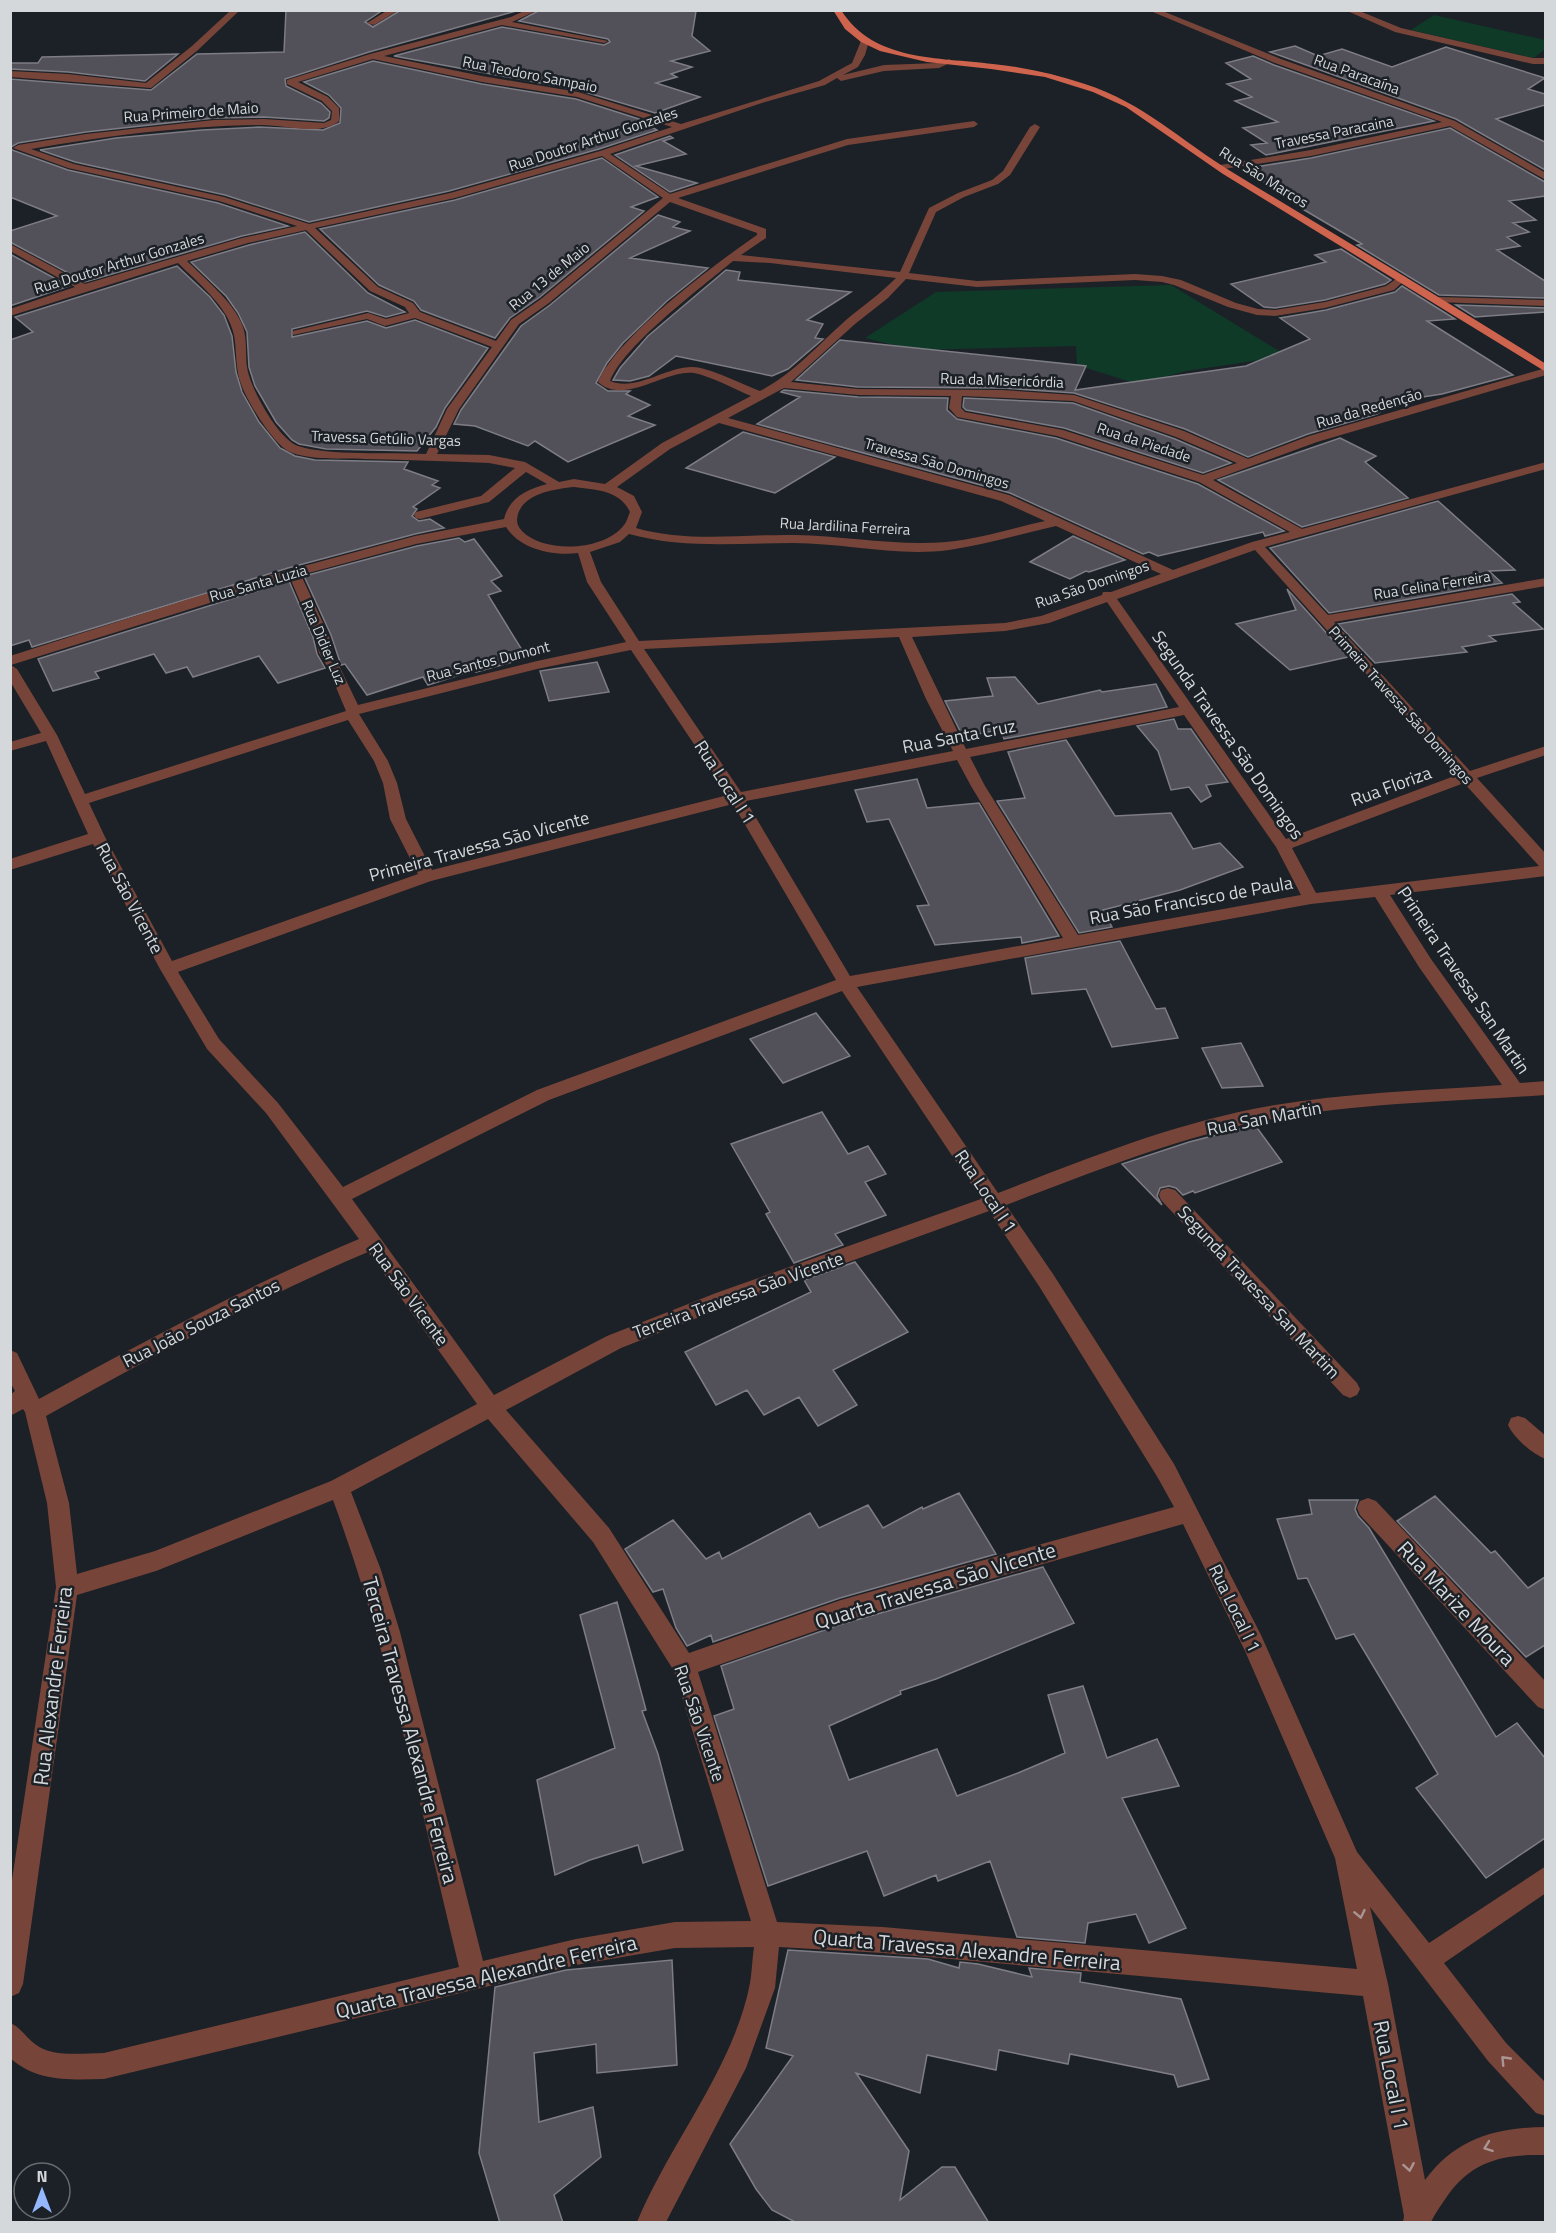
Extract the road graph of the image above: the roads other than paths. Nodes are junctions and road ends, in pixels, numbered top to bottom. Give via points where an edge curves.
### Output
1 (236, 10) edge
2 (395, 10) edge
3 (837, 10) edge
4 (1152, 10) edge
5 (1349, 10) edge
6 (534, 11) edge
7 (500, 22) junction
8 (371, 23) dead end
9 (604, 41) dead end
10 (865, 41) junction
11 (373, 56) junction
12 (1545, 61) edge
13 (948, 62) junction
14 (14, 76) edge
15 (822, 82) junction
16 (1452, 123) junction
17 (974, 124) dead end
18 (681, 126) junction
19 (1035, 127) dead end
20 (14, 149) edge
21 (603, 153) junction
22 (1220, 168) junction
23 (1545, 177) edge
24 (669, 198) junction
25 (307, 226) junction
26 (10, 247) edge
27 (731, 258) junction
28 (180, 259) junction
29 (903, 276) junction
30 (1402, 278) junction
31 (84, 288) junction
32 (1440, 300) junction
33 (1545, 303) edge
34 (10, 314) edge
35 (416, 314) junction
36 (297, 333) dead end
37 (500, 346) junction
38 (1545, 370) edge
39 (782, 384) junction
40 (957, 393) junction
41 (762, 396) junction
42 (719, 419) junction
43 (430, 457) junction
44 (1246, 462) junction
45 (1545, 465) edge
46 (525, 466) junction
47 (1203, 479) junction
48 (556, 485) junction
49 (609, 487) junction
50 (420, 515) dead end
51 (510, 522) junction
52 (1058, 522) junction
53 (629, 530) junction
54 (1299, 532) junction
55 (1257, 544) junction
56 (583, 549) junction
57 (294, 573) junction
58 (1170, 574) junction
59 (1540, 584) edge
60 (1108, 595) junction
61 (1545, 598) edge
62 (1324, 620) junction
63 (904, 634) junction
64 (634, 645) junction
65 (10, 661) edge
66 (10, 669) edge
67 (1188, 710) junction
68 (353, 713) junction
69 (50, 735) junction
70 (10, 747) edge
71 (1545, 750) edge
72 (962, 755) junction
73 (1468, 778) junction
74 (737, 798) junction
75 (81, 800) junction
76 (97, 837) junction
77 (1283, 846) junction
78 (1545, 864) edge
79 (10, 865) edge
80 (1545, 871) edge
81 (427, 877) junction
82 (1379, 891) junction
83 (1311, 899) junction
84 (1073, 941) junction
85 (168, 969) junction
86 (846, 982) junction
87 (1545, 1088) edge
88 (1516, 1091) junction
89 (1168, 1195) dead end
90 (340, 1197) junction
91 (994, 1203) junction
92 (371, 1242) junction
93 (10, 1359) edge
94 (1350, 1389) dead end
95 (24, 1405) edge
96 (491, 1407) junction
97 (1518, 1425) dead end
98 (1545, 1450) edge
99 (339, 1488) junction
100 (1368, 1508) dead end
101 (1188, 1513) junction
102 (68, 1587) junction
103 (684, 1666) junction
104 (1545, 1698) edge
105 (1347, 1857) junction
106 (1545, 1878) edge
107 (768, 1934) junction
108 (1426, 1960) junction
109 (474, 1975) junction
110 (10, 1984) edge
111 (1375, 1984) junction
112 (10, 2036) edge
113 (1545, 2103) edge
114 (1545, 2141) edge
115 (1418, 2220) edge
116 (651, 2223) edge

1 - 14 street via 148,86
2 - 8 street
3 - 10 main road via 849,30
4 - 16 street, Rua Paracaína via 1278,61
5 - 12 street via 1398,30
6 - 7 street
7 - 9 street
7 - 11 street
10 - 13 main road, Rua São Marcos via 902,56
10 - 15 street, Rua Doutor Arthur Gonzales via 855,65
11 - 18 street, Rua Teodoro Sampaio via 578,95
11 - 20 street, Rua Primeiro de Maio via 290,82 325,99 336,110 335,121 327,126 242,122 166,127
13 - 15 street via 884,68
13 - 22 main road, Rua São Marcos via 1020,71 1088,87 1151,117
15 - 18 street, Rua Doutor Arthur Gonzales
16 - 22 street, Travessa Paracaina
16 - 23 street, Rua Paracaína
17 - 24 street, Rua 13 de Maio via 847,142
18 - 21 street, Rua Doutor Arthur Gonzales
19 - 29 street via 1007,173 932,210
20 - 25 street, Rua Primeiro de Maio via 71,166 221,199
21 - 24 street
21 - 25 street, Rua Doutor Arthur Gonzales via 452,196
22 - 30 main road, Rua São Marcos
24 - 27 street via 762,231 762,236
24 - 37 street, Rua 13 de Maio via 515,322
25 - 28 street, Rua Doutor Arthur Gonzales
25 - 35 street via 374,289 409,305
26 - 31 street
27 - 29 street
27 - 41 street via 635,341 606,373 604,382 626,387 695,370
28 - 31 street, Rua Doutor Arthur Gonzales
28 - 43 street, Travessa Getúlio Vargas via 236,322 247,386 278,435 292,448 321,454
29 - 30 street via 977,284 1162,279 1232,305 1275,313 1390,288
29 - 39 street
30 - 32 main road, Rua São Marcos
31 - 34 street, Rua Doutor Arthur Gonzales
32 - 33 street
32 - 38 main road, Rua São Marcos
35 - 36 street via 385,323 368,316
35 - 37 street
37 - 43 street, Rua 13 de Maio via 458,401
38 - 44 street, Rua da Redenção
39 - 40 street, Rua da Misericórdia via 858,392
39 - 41 street
40 - 44 street, Rua da Misericórdia via 1074,398 1180,434
40 - 47 street, Rua da Piedade via 955,408 961,415 1087,440
41 - 42 street
42 - 49 street via 666,446
42 - 52 street, Travessa São Domingos via 1005,498
43 - 46 street, Travessa Getúlio Vargas via 489,459
44 - 47 street, Rua da Redenção
45 - 54 street, Rua São Domingos
46 - 48 street, Travessa Getúlio Vargas
46 - 50 street via 484,499
47 - 54 street, Rua da Piedade
48 - 49 street via 583,483
48 - 51 street via 525,497 515,506
49 - 53 street via 632,501 637,511
51 - 56 street via 518,535 530,543 564,550
51 - 57 street, Rua Santa Luzia via 415,540
52 - 53 street, Rua Jardilina Ferreira via 948,546 902,547 796,539 693,541 657,538
52 - 58 street, Travessa São Domingos
53 - 56 street via 602,546
54 - 55 street, Rua São Domingos
55 - 58 street, Rua São Domingos
55 - 62 street, Primeira Travessa São Domingos
56 - 64 street, Rua Local I 1 via 594,582
57 - 65 street, Rua Santa Luzia
57 - 68 street, Rua Didier Luz
58 - 60 street, Rua São Domingos
59 - 61 street
59 - 62 street, Rua Celina Ferreira
60 - 63 street, Rua São Domingos via 1044,620 1005,627
60 - 67 street, Segunda Travessa São Domingos
62 - 73 street, Primeira Travessa São Domingos
63 - 64 street, Rua São Domingos
63 - 72 street
64 - 68 street, Rua Santos Dumont via 537,665
64 - 74 street, Rua Local I 1
66 - 69 street, Rua São Vicente
67 - 72 street, Rua Santa Cruz
67 - 77 street, Segunda Travessa São Domingos
68 - 75 street
68 - 81 street, Rua Didier Luz via 381,761 398,819
69 - 70 street
69 - 75 street, Rua São Vicente
71 - 73 street, Rua Floriza
72 - 74 street, Rua Santa Cruz
72 - 84 street
73 - 77 street, Rua Floriza
73 - 78 street, Primeira Travessa São Domingos
74 - 81 street, Primeira Travessa São Vicente
74 - 86 street, Rua Local I 1
75 - 76 street, Rua São Vicente
76 - 79 street
76 - 85 street, Rua São Vicente
77 - 83 street, Segunda Travessa São Domingos
80 - 82 street, Rua São Francisco de Paula
81 - 85 street, Primeira Travessa São Vicente
82 - 83 street, Rua São Francisco de Paula
82 - 88 street, Primeira Travessa San Martin
83 - 84 street, Rua São Francisco de Paula
84 - 86 street, Rua São Francisco de Paula
85 - 90 street, Rua São Vicente via 213,1044 272,1108
86 - 90 street, Rua São Francisco de Paula via 543,1095
86 - 91 street, Rua Local I 1
87 - 88 street, Rua San Martin
88 - 91 street, Rua San Martin via 1346,1103 1253,1116 1157,1140
89 - 94 street, Segunda Travessa San Martim
90 - 92 street, Rua São Vicente
91 - 96 street, Terceira Travessa São Vicente via 614,1342
91 - 101 street, Rua Local I 1 via 1166,1471
92 - 95 street, Rua João Souza Santos via 289,1277
92 - 96 street, Rua São Vicente
93 - 95 street, Rua Alexandre Ferreira
95 - 102 street, Rua Alexandre Ferreira via 58,1503
96 - 99 street, Terceira Travessa São Vicente
96 - 103 street, Rua São Vicente via 601,1535
97 - 98 street
99 - 102 street, Terceira Travessa São Vicente via 156,1562
99 - 109 street, Terceira Travessa Alexandre Ferreira via 389,1632
100 - 104 street, Rua Marize Moura
101 - 103 street, Quarta Travessa São Vicente via 841,1611
101 - 105 street, Rua Local I 1 via 1252,1643
102 - 110 street, Rua Alexandre Ferreira
103 - 107 street, Rua São Vicente
105 - 108 street, Rua Local I 1
105 -> 111 street, Rua Local I 1
106 - 108 street
107 - 109 street, Quarta Travessa Alexandre Ferreira via 675,1935
107 - 111 street, Quarta Travessa Alexandre Ferreira via 884,1940
107 - 116 street via 762,1988 748,2032
113 -> 108 street, Rua Local I 1 via 1497,2052
109 - 112 street, Quarta Travessa Alexandre Ferreira via 104,2066 66,2067 35,2061 17,2048
111 -> 115 street, Rua Local I 1
114 -> 115 street via 1521,2139 1488,2145 1459,2162 1436,2185

